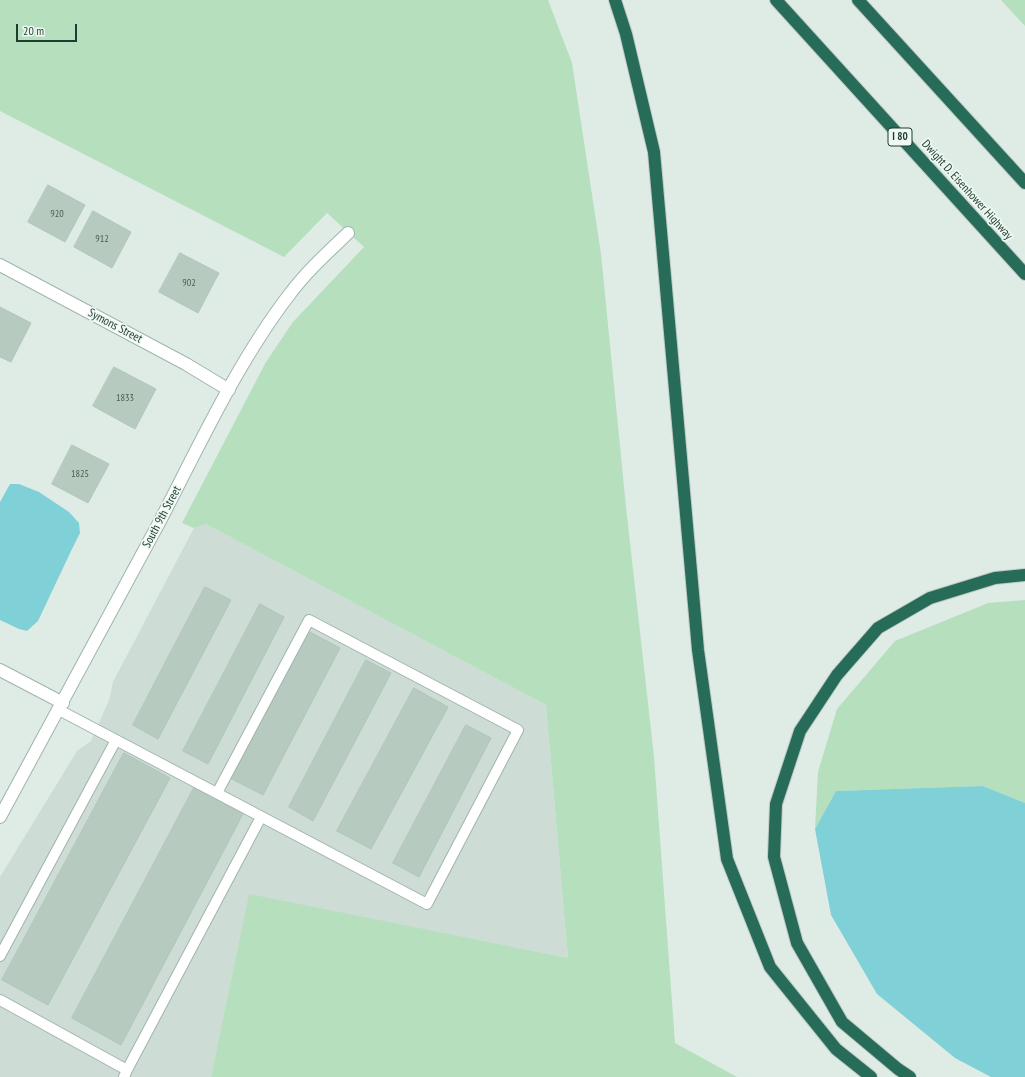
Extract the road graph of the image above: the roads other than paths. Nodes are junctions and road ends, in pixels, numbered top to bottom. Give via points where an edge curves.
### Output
1 (615, 0) edge
2 (776, 0) edge
3 (858, 0) edge
4 (1025, 183) edge
5 (348, 233) dead end
6 (0, 265) edge
7 (1025, 274) edge
8 (229, 390) junction
9 (1025, 575) edge
10 (0, 670) edge
11 (61, 707) junction
12 (116, 740) junction
13 (217, 793) junction
14 (261, 816) junction
15 (0, 817) edge
16 (0, 956) edge
17 (0, 1000) edge
18 (125, 1073) edge
19 (871, 1077) edge
20 (910, 1077) edge

1 - 19 highway via 626,34 654,152 698,650 726,859 770,967 836,1049
2 - 7 highway, Dwight D. Eisenhower Highway / I 80
3 - 4 highway
5 - 8 street, South 9th Street via 314,265 290,294 261,334
6 - 8 street, Symons Street via 186,364
8 - 11 street, South 9th Street
9 - 20 highway via 995,578 930,598 878,628 837,675 800,731 776,804 774,857 797,943 842,1022
10 - 11 street
11 - 12 lane
11 - 15 street, South 9th Street
12 - 13 lane
12 - 16 lane
13 - 14 lane
13 - 14 lane via 309,620 518,730 427,904
14 - 18 lane
17 - 18 lane

